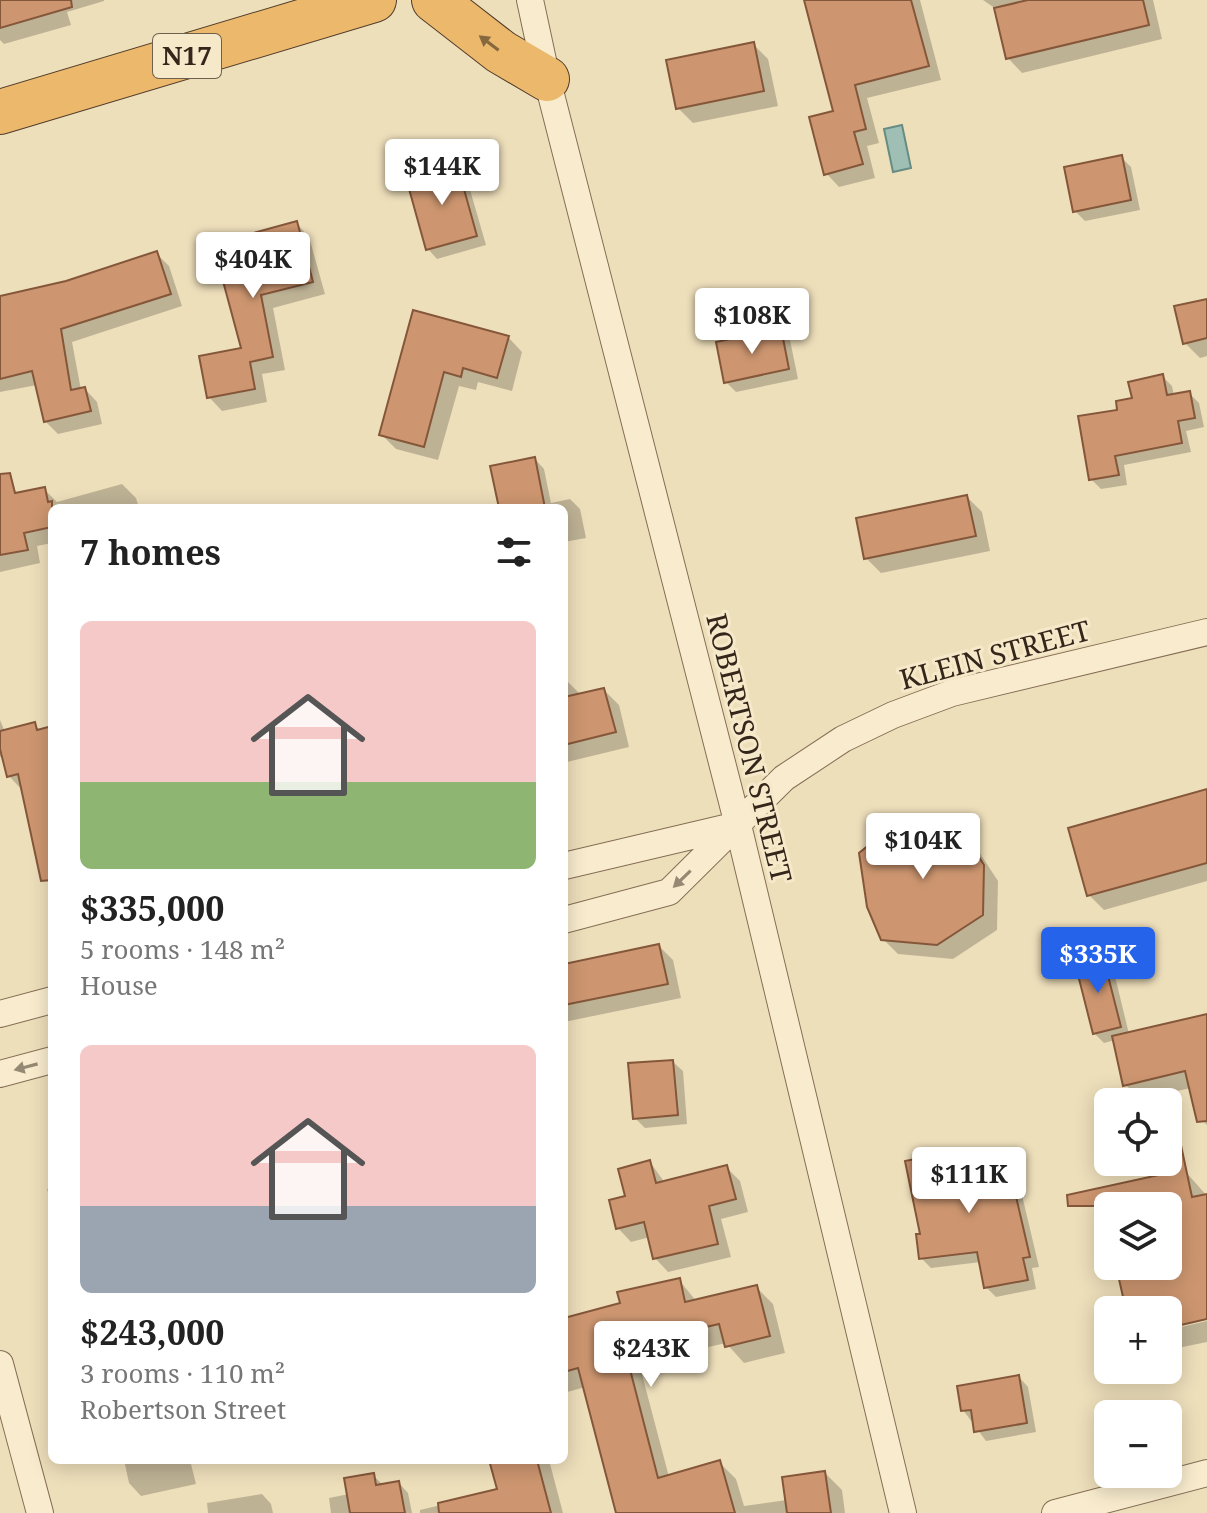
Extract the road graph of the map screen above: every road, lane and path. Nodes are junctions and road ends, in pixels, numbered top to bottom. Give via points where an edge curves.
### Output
1 (374, 0) edge
2 (434, 0) edge
3 (530, 0) edge
4 (547, 79) junction
5 (0, 112) edge
6 (1207, 632) edge
7 (738, 825) junction
8 (568, 865) edge
9 (568, 919) edge
10 (48, 1001) edge
11 (0, 1014) edge
12 (48, 1061) edge
13 (0, 1074) edge
14 (0, 1364) edge
15 (1207, 1473) edge
16 (40, 1513) edge
17 (903, 1513) edge
18 (1055, 1513) edge

1 - 5 highway, N17
4 -> 2 highway via 501,52
3 - 4 street, ROBERTSON STREET
4 - 7 street, ROBERTSON STREET
6 - 7 street, KLEIN STREET via 952,693 893,715 806,761
7 - 8 street
7 -> 9 street, KLEIN STREET via 669,892
7 - 17 street, ROBERTSON STREET
10 - 11 street
12 -> 13 street
14 - 16 street
15 - 18 street

